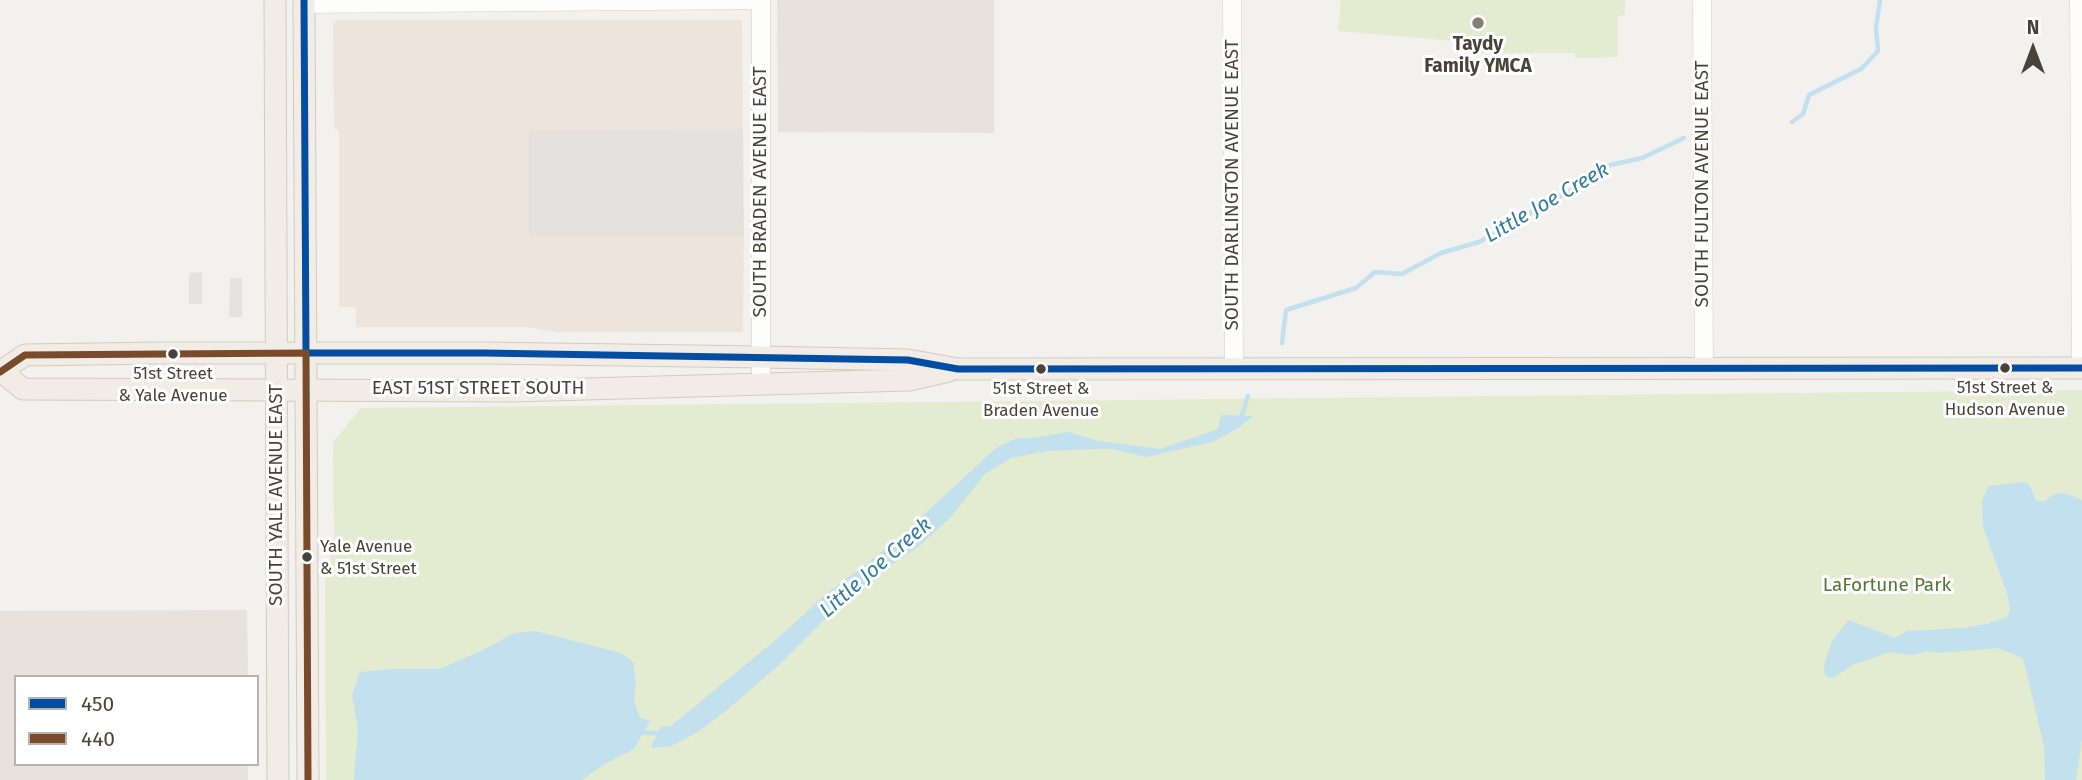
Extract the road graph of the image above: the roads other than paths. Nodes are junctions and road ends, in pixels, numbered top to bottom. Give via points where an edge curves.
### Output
1 (761, 0) edge
2 (1232, 0) edge
3 (1702, 0) edge
4 (2080, 0) edge
5 (275, 2) edge
6 (304, 2) edge
7 (276, 353) junction
8 (306, 353) junction
9 (761, 357) junction
10 (1704, 368) junction
11 (2082, 368) edge
12 (958, 369) junction
13 (1234, 369) junction
14 (1, 372) edge
15 (761, 385) junction
16 (276, 390) junction
17 (306, 390) junction
18 (278, 780) edge
19 (307, 780) edge

1 - 6 street
1 - 9 street, SOUTH BRADEN AVENUE EAST
2 - 13 street, SOUTH DARLINGTON AVENUE EAST
3 - 10 street, SOUTH FULTON AVENUE EAST
4 - 11 street
5 - 6 main road
5 - 7 main road, SOUTH YALE AVENUE EAST
6 - 8 main road, SOUTH YALE AVENUE EAST
7 - 8 main road, EAST 51ST STREET SOUTH
7 - 14 main road, EAST 51ST STREET SOUTH via 25,355
7 - 16 main road, SOUTH YALE AVENUE EAST
8 - 9 main road, EAST 51ST STREET SOUTH
8 - 17 main road, SOUTH YALE AVENUE EAST
9 - 12 main road, EAST 51ST STREET SOUTH via 908,360
9 - 15 street, SOUTH BRADEN AVENUE EAST
10 - 11 main road, EAST 51ST STREET SOUTH
10 - 13 main road, EAST 51ST STREET SOUTH
12 - 13 main road, EAST 51ST STREET SOUTH
12 - 15 main road, EAST 51ST STREET SOUTH via 909,380
14 - 16 main road, EAST 51ST STREET SOUTH via 23,389
15 - 17 main road, EAST 51ST STREET SOUTH
16 - 17 main road, EAST 51ST STREET SOUTH
16 - 18 main road, SOUTH YALE AVENUE EAST
17 - 19 main road, SOUTH YALE AVENUE EAST

